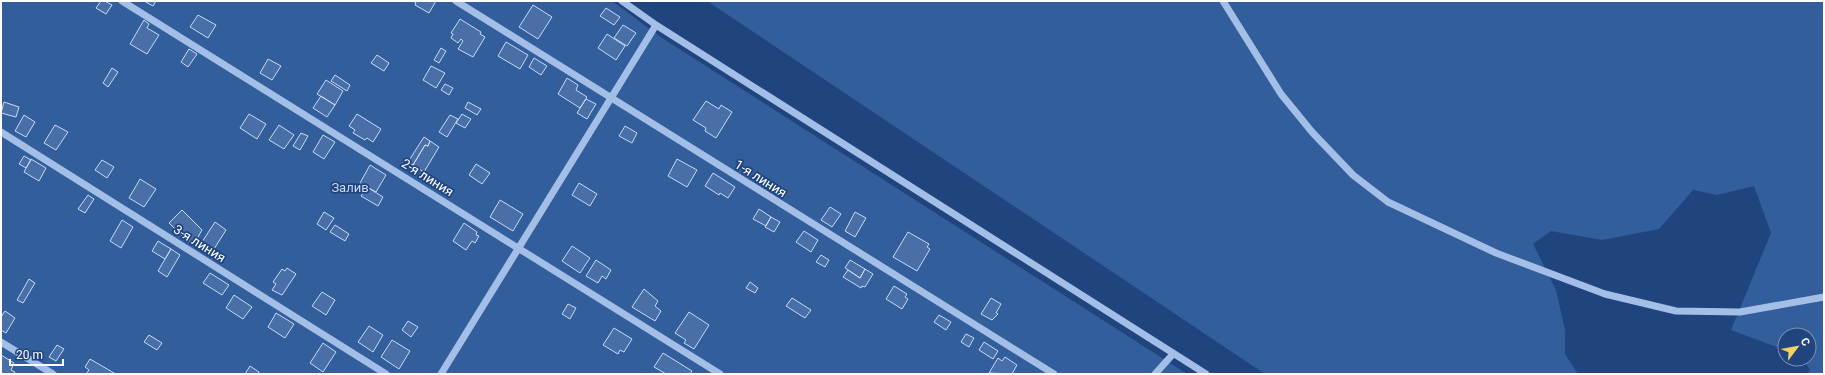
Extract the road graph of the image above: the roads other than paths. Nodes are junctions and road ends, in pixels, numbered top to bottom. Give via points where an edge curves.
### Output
1 (122, 1) edge
2 (456, 1) edge
3 (622, 1) edge
4 (1223, 1) edge
5 (656, 25) junction
6 (610, 98) junction
7 (1, 132) edge
8 (519, 249) junction
9 (1824, 297) edge
10 (1, 342) edge
11 (1173, 354) junction
12 (53, 374) edge
13 (386, 374) edge
14 (441, 374) edge
15 (720, 374) edge
16 (1054, 374) edge
17 (1155, 374) edge
18 (1206, 374) edge

1 - 8 street, 2-я линия
2 - 6 street, 1-я линия
3 - 5 street
4 - 9 street via 1282,94 1312,132 1353,175 1388,202 1496,253 1605,294 1676,312 1740,312
5 - 6 street
5 - 11 street
6 - 8 street
6 - 16 street, 1-я линия
7 - 13 street, 3-я линия
8 - 14 street
8 - 15 street, 2-я линия
10 - 12 street
11 - 17 street
11 - 18 street

